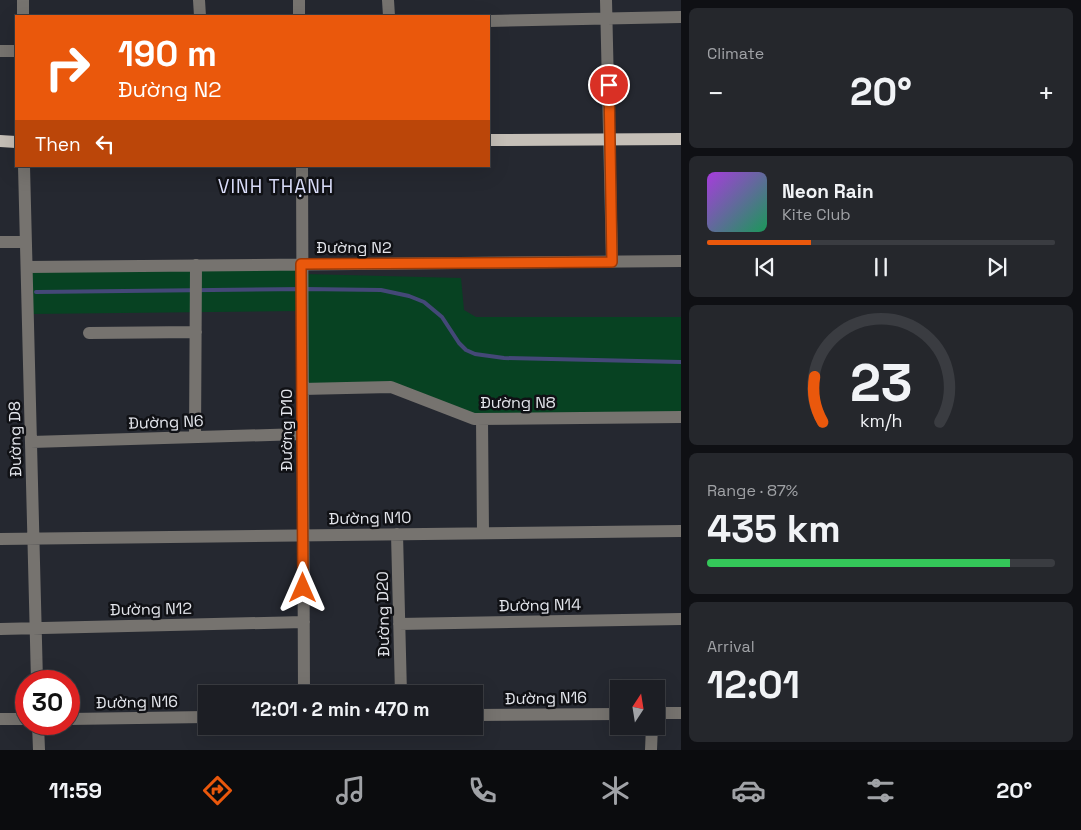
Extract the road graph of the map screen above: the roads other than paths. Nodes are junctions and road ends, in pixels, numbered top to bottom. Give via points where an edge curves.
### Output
1 (23, 0) edge
2 (200, 0) edge
3 (299, 0) edge
4 (388, 0) edge
5 (606, 0) edge
6 (23, 15) edge
7 (200, 15) edge
8 (299, 15) edge
9 (389, 15) edge
10 (681, 17) edge
11 (607, 18) junction
12 (490, 21) edge
13 (0, 51) edge
14 (15, 51) edge
15 (610, 139) junction
16 (681, 139) edge
17 (490, 140) edge
18 (0, 142) edge
19 (15, 142) edge
20 (24, 167) edge
21 (302, 167) edge
22 (0, 242) edge
23 (26, 242) junction
24 (681, 261) edge
25 (612, 262) junction
26 (301, 264) junction
27 (196, 265) junction
28 (27, 267) junction
29 (196, 332) junction
30 (89, 333) dead end
31 (302, 389) junction
32 (681, 418) edge
33 (482, 419) junction
34 (302, 434) junction
35 (195, 437) junction
36 (31, 442) junction
37 (681, 532) edge
38 (397, 534) junction
39 (483, 534) junction
40 (303, 535) junction
41 (0, 538) edge
42 (34, 538) junction
43 (681, 619) edge
44 (304, 622) junction
45 (399, 624) junction
46 (36, 628) junction
47 (0, 629) edge
48 (37, 670) edge
49 (304, 685) edge
50 (401, 685) edge
51 (665, 713) edge
52 (681, 713) edge
53 (610, 714) edge
54 (483, 715) edge
55 (198, 718) edge
56 (0, 719) edge
57 (15, 719) edge
58 (80, 719) edge
59 (38, 735) edge
60 (652, 735) edge
61 (39, 750) edge
62 (651, 750) edge

1 - 6 street
2 - 7 street
3 - 8 street
4 - 9 street
5 - 11 street
10 - 11 street
11 - 12 street
11 - 15 street
13 - 14 street
15 - 16 main road
15 - 17 main road
15 - 25 street
18 - 19 main road
20 - 23 street, Đường D8
21 - 26 street, Đường D10
22 - 23 street
23 - 28 street, Đường D8
24 - 25 street, Đường N2
25 - 26 street, Đường N2
26 - 27 street, Đường N2
26 - 31 street, Đường D10
27 - 28 street, Đường N2
27 - 29 street
28 - 36 street, Đường D8
29 - 30 street
29 - 35 street
31 - 33 street, Đường N8 via 392,388 474,419
31 - 34 street, Đường D10
32 - 33 street, Đường N8
33 - 39 street
34 - 35 street, Đường N6
34 - 40 street, Đường D10
35 - 36 street, Đường N6
36 - 42 street, Đường D8
37 - 39 street, Đường N10
38 - 39 street, Đường N10
38 - 40 street, Đường N10
38 - 45 street, Đường D20
40 - 42 street, Đường N10
40 - 44 street, Đường D10
41 - 42 street, Đường N10
42 - 46 street, Đường D8
43 - 45 street, Đường N14
44 - 46 street, Đường N12
44 - 49 street, Đường D10
45 - 50 street, Đường D20
46 - 47 street, Đường N12
46 - 48 street, Đường D8
51 - 52 street
53 - 54 street, Đường N16
55 - 58 street, Đường N16
56 - 57 street
59 - 61 street
60 - 62 street

